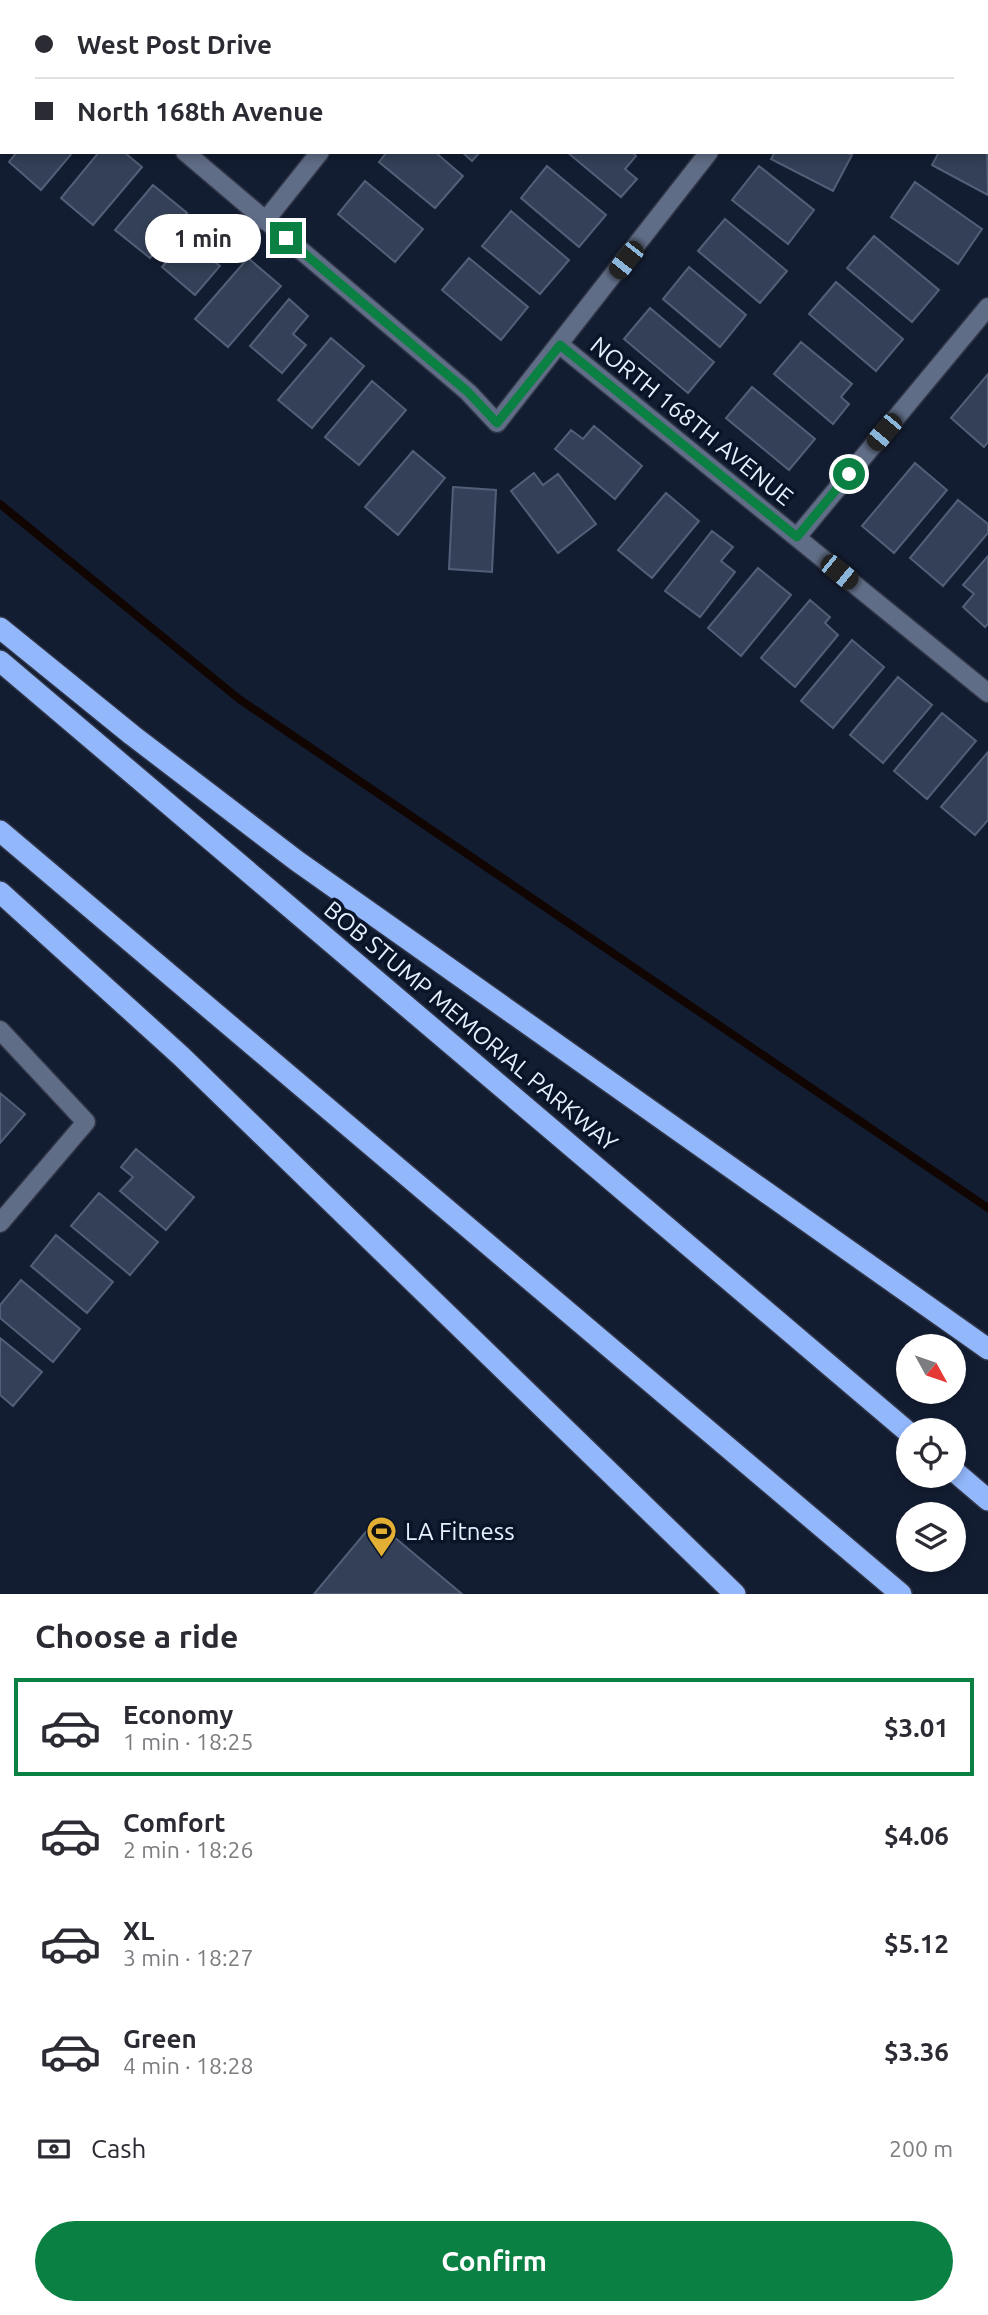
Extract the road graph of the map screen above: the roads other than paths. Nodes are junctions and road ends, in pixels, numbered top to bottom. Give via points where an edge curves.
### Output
1 (186, 154) edge
2 (318, 154) edge
3 (707, 154) edge
4 (265, 221) junction
5 (988, 307) edge
6 (560, 345) junction
7 (797, 537) junction
8 (0, 628) edge
9 (0, 661) edge
10 (988, 693) edge
11 (0, 831) edge
12 (0, 892) edge
13 (0, 1030) edge
14 (0, 1223) edge
15 (988, 1349) edge
16 (896, 1422) edge
17 (966, 1481) edge
18 (988, 1500) edge
19 (735, 1594) edge
20 (901, 1594) edge

1 - 4 street
2 - 4 street
3 - 6 street
4 - 6 street via 468,392 497,423
5 - 7 street
6 - 7 street, NORTH 168TH AVENUE
7 - 10 street, NORTH 168TH AVENUE
8 - 15 highway via 297,861
9 - 16 highway, BOB STUMP MEMORIAL PARKWAY
11 - 20 highway
12 - 19 highway via 181,1056
13 - 14 street via 86,1122
17 - 18 highway

